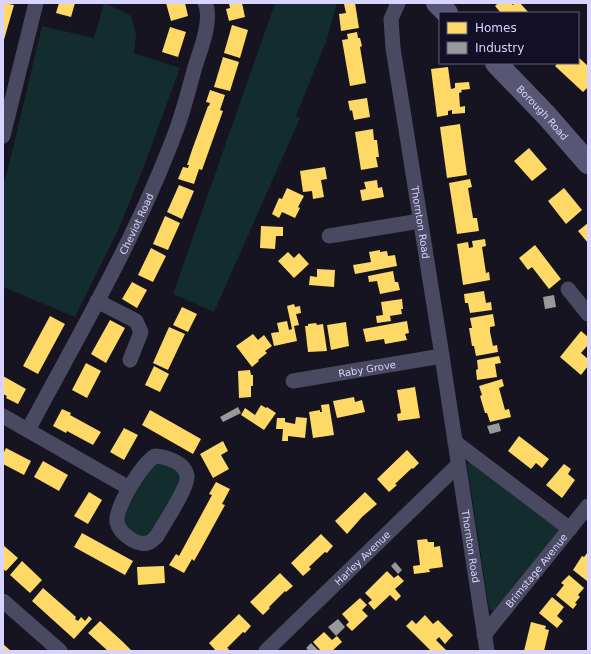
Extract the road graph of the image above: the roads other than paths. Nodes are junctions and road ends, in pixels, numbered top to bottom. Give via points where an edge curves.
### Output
1 (36, 3) edge
2 (205, 3) edge
3 (398, 3) edge
4 (497, 64) edge
5 (3, 136) edge
6 (588, 163) edge
7 (420, 221) junction
8 (329, 236) dead end
9 (568, 289) dead end
10 (97, 301) junction
11 (588, 314) edge
12 (442, 356) junction
13 (130, 360) dead end
14 (293, 381) dead end
15 (3, 416) edge
16 (28, 430) junction
17 (454, 442) junction
18 (458, 465) junction
19 (129, 488) junction
20 (588, 506) edge
21 (570, 529) junction
22 (3, 601) edge
23 (486, 646) edge
24 (60, 651) edge
25 (266, 651) edge

1 - 5 street
2 - 10 street, Cheviot Road via 207,23 177,128 150,193
3 - 7 street, Thornton Road via 391,19 393,48
4 - 6 street, Borough Road
7 - 8 street
7 - 12 street, Thornton Road
9 - 11 street
10 - 13 street via 136,321 141,332
10 - 16 street, Cheviot Road
12 - 14 street, Raby Grove
12 - 17 street, Thornton Road
15 - 16 street
16 - 19 street
17 - 18 street, Thornton Road
17 - 21 street
18 - 23 street, Thornton Road
18 - 25 street, Harley Avenue
19 - 19 street via 148,460 155,456 173,461 182,467 187,476 185,486 157,536 142,544 122,533 117,523
20 - 21 street, Brimstage Avenue
21 - 23 street, Brimstage Avenue
22 - 24 street

